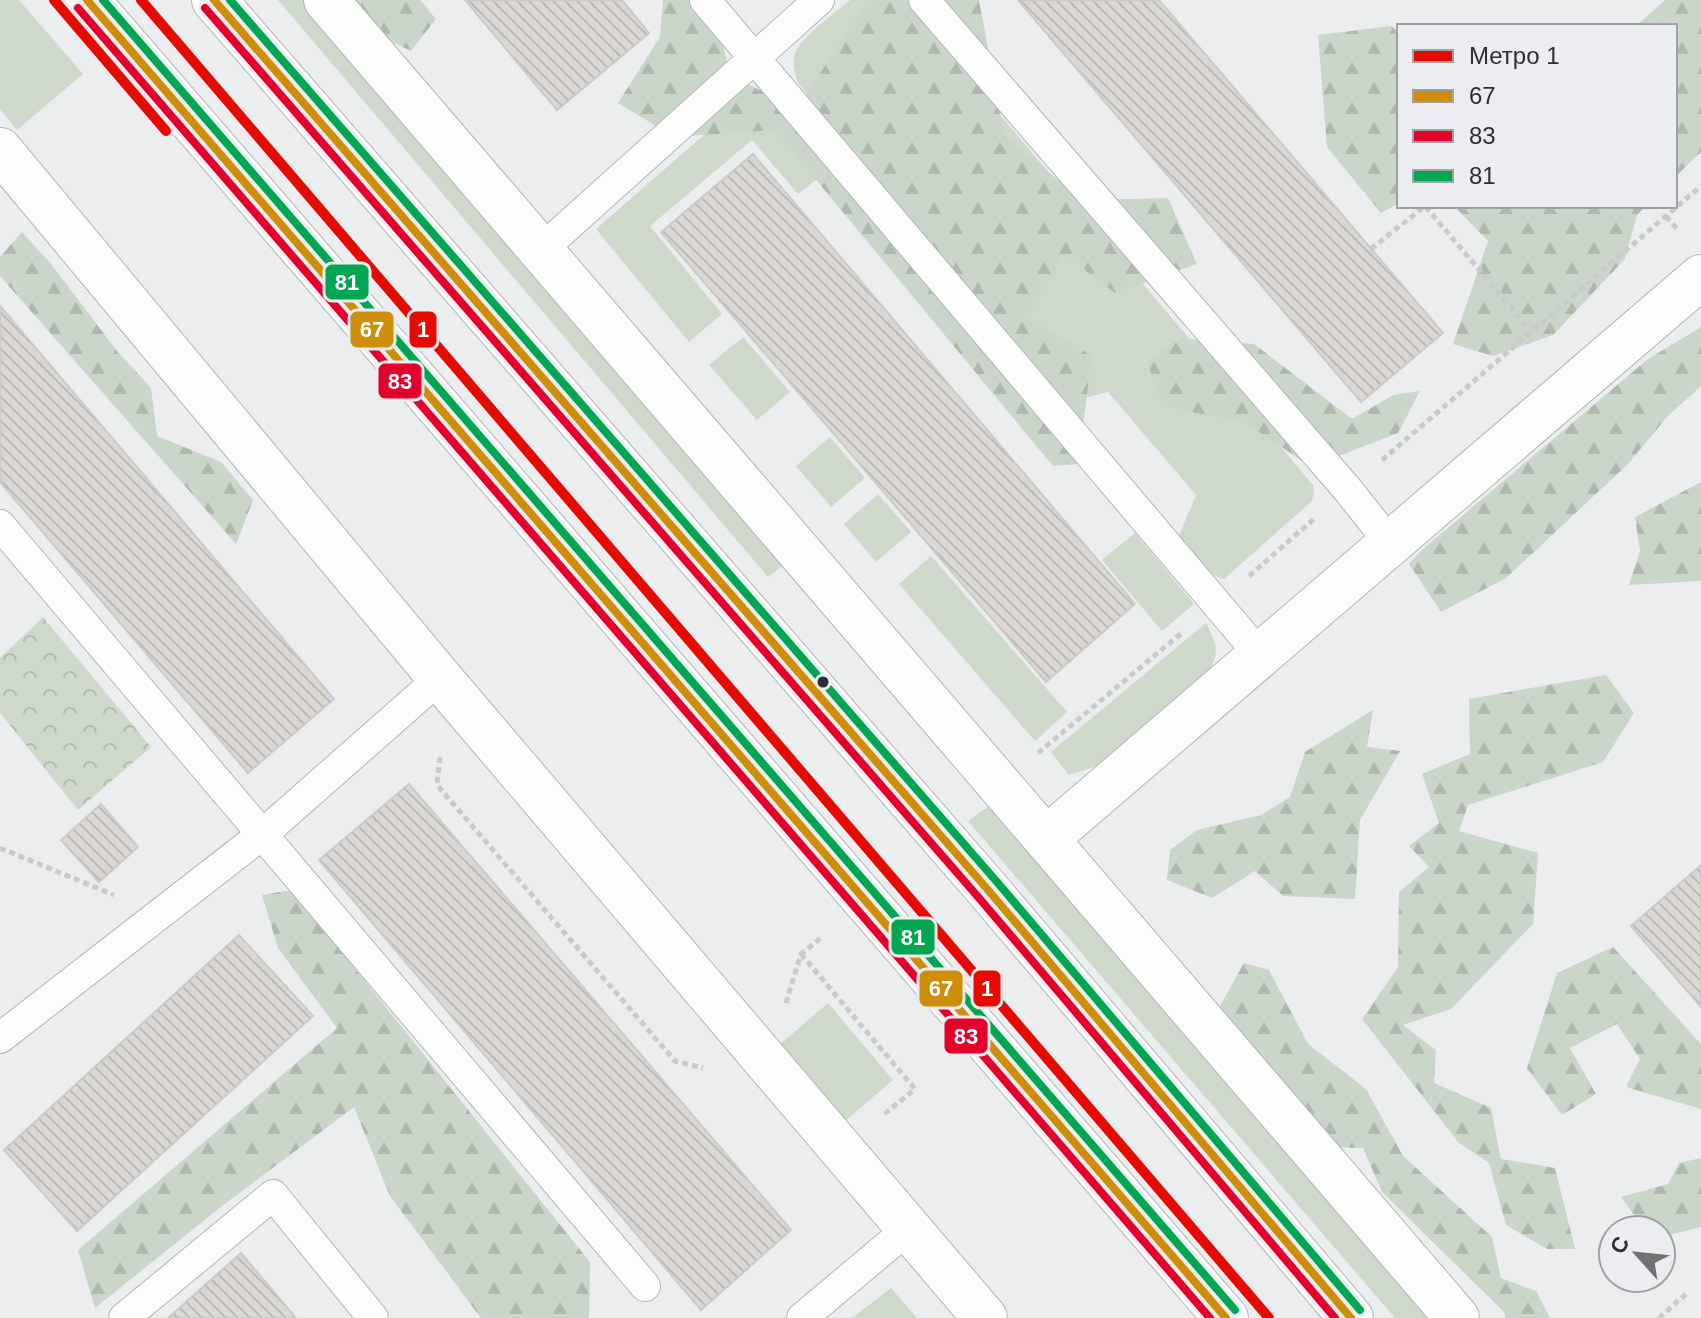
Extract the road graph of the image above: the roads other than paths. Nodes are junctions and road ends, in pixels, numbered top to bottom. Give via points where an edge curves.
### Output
1 (87, 0) edge
2 (214, 0) edge
3 (326, 0) edge
4 (705, 0) edge
5 (819, 0) edge
6 (924, 0) edge
7 (755, 58) junction
8 (0, 150) edge
9 (541, 250) junction
10 (1701, 277) edge
11 (0, 525) edge
12 (1390, 543) junction
13 (1260, 655) junction
14 (440, 678) junction
15 (264, 833) junction
16 (1046, 839) junction
17 (0, 1038) edge
18 (908, 1229) junction
19 (645, 1286) dead end
20 (124, 1318) edge
21 (373, 1318) edge
22 (802, 1318) edge
23 (985, 1318) edge
24 (1226, 1318) edge
25 (1351, 1318) edge
26 (1457, 1318) edge

1 - 24 street
2 - 25 street via 988,890
3 - 9 street
4 - 7 lane
5 - 7 lane
6 - 12 lane
7 - 9 lane
7 - 13 lane
8 - 14 street
9 - 16 street
10 - 12 street
11 - 15 lane
12 - 13 street
13 - 16 street
14 - 15 lane
14 - 18 street
15 - 17 lane
15 - 19 lane
16 - 26 street
18 - 22 lane
18 - 23 street
20 - 21 lane via 273,1195

